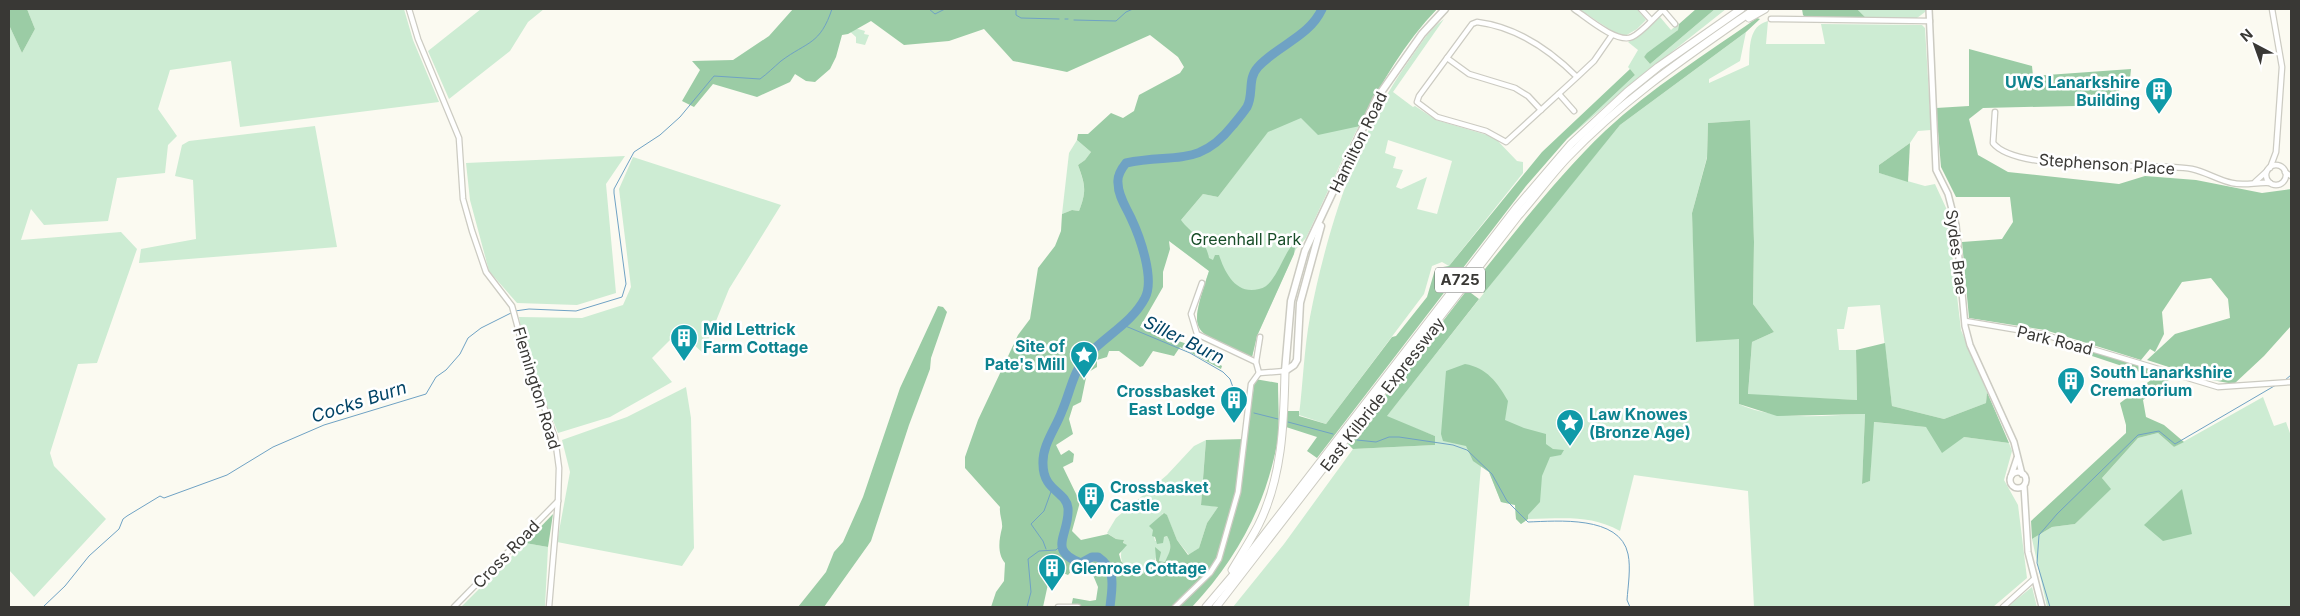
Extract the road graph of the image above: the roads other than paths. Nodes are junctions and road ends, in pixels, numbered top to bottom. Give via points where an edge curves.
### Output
1 (409, 9) edge
2 (1445, 9) edge
3 (1574, 9) edge
4 (1641, 9) edge
5 (1664, 9) edge
6 (1733, 9) edge
7 (1741, 9) edge
8 (1755, 9) edge
9 (1765, 9) edge
10 (1929, 9) edge
11 (2272, 9) edge
12 (1771, 19) dead end
13 (1651, 20) junction
14 (1930, 21) junction
15 (1675, 24) dead end
16 (1612, 35) junction
17 (1714, 37) junction
18 (1677, 54) junction
19 (1447, 58) junction
20 (1577, 77) junction
21 (1559, 94) junction
22 (1541, 110) junction
23 (1574, 111) dead end
24 (1995, 112) dead end
25 (2276, 152) junction
26 (2281, 166) junction
27 (2269, 170) junction
28 (2285, 172) junction
29 (2291, 176) edge
30 (2291, 180) edge
31 (2255, 182) junction
32 (2283, 182) junction
33 (2270, 183) junction
34 (1328, 206) junction
35 (1202, 283) dead end
36 (1965, 321) junction
37 (1260, 337) dead end
38 (1256, 362) junction
39 (1285, 371) junction
40 (1258, 373) junction
41 (2291, 382) edge
42 (2017, 457) junction
43 (2022, 474) junction
44 (2011, 477) junction
45 (2012, 486) junction
46 (2024, 486) junction
47 (558, 501) junction
48 (2023, 501) junction
49 (2034, 579) junction
50 (1219, 592) junction
51 (454, 607) edge
52 (549, 607) edge
53 (1058, 607) edge
54 (1078, 607) edge
55 (1175, 607) edge
56 (1206, 607) edge
57 (1216, 607) edge
58 (2003, 607) edge
59 (2042, 607) edge

1 - 47 street, Flemington Road via 459,138 462,199 486,272 512,306 523,347 556,438
2 - 34 main road, Hamilton Road via 1422,34 1377,98
3 - 16 street
4 - 13 street
5 - 13 street
5 - 15 street
6 - 18 highway, A725
7 - 18 highway, East Kilbride Expressway / A725
8 - 17 highway, East Kilbride Expressway / A725
9 - 17 highway, A725
10 - 14 street, Sydes Brae
11 - 25 street via 2282,67
12 - 14 street
13 - 16 street via 1632,37
14 - 36 street, Sydes Brae via 1936,170 1948,194 1956,225
16 - 20 street
17 - 57 highway, East Kilbride Expressway / A725 via 1632,97 1566,159 1518,216
18 - 50 highway, East Kilbride Expressway / A725 via 1611,105 1539,180
19 - 20 street via 1472,24 1482,23 1520,33 1559,59
19 - 22 street via 1469,74 1515,88
19 - 22 street via 1417,99 1418,104 1437,117 1486,131 1506,142
20 - 21 street
21 - 22 street
21 - 23 street
24 - 31 street, Stephenson Place via 1993,144 2018,156 2050,163 2193,170 2233,183
25 - 26 street
25 - 27 street
26 - 27 street
26 - 28 street
27 - 31 street
27 - 33 street via 2266,177
28 - 29 street
28 - 32 street
30 - 32 street
31 - 33 street, Stephenson Place
32 - 33 street
34 - 39 main road, Hamilton Road via 1305,251 1294,293
34 - 39 main road, Hamilton Road via 1300,303 1297,360
35 - 38 street via 1191,314 1197,334
36 - 41 street, Park Road via 2042,334 2218,387
36 - 42 street, Sydes Brae via 1970,345 2014,442
37 - 38 street
38 - 40 street
39 - 40 street
39 - 50 highway via 1280,454 1268,502 1258,526
40 - 55 street via 1251,384 1238,492 1219,560
42 - 43 street, Sydes Brae
42 - 44 street
43 - 44 street via 2017,472
43 - 46 street via 2026,479
44 - 45 street
45 - 46 street
45 - 48 street
46 - 48 street
47 - 51 street, Cross Road
47 - 52 street, Flemington Road
48 - 49 street
49 - 58 street
49 - 59 street
50 - 56 highway, East Kilbride Expressway / A725
53 - 54 street

